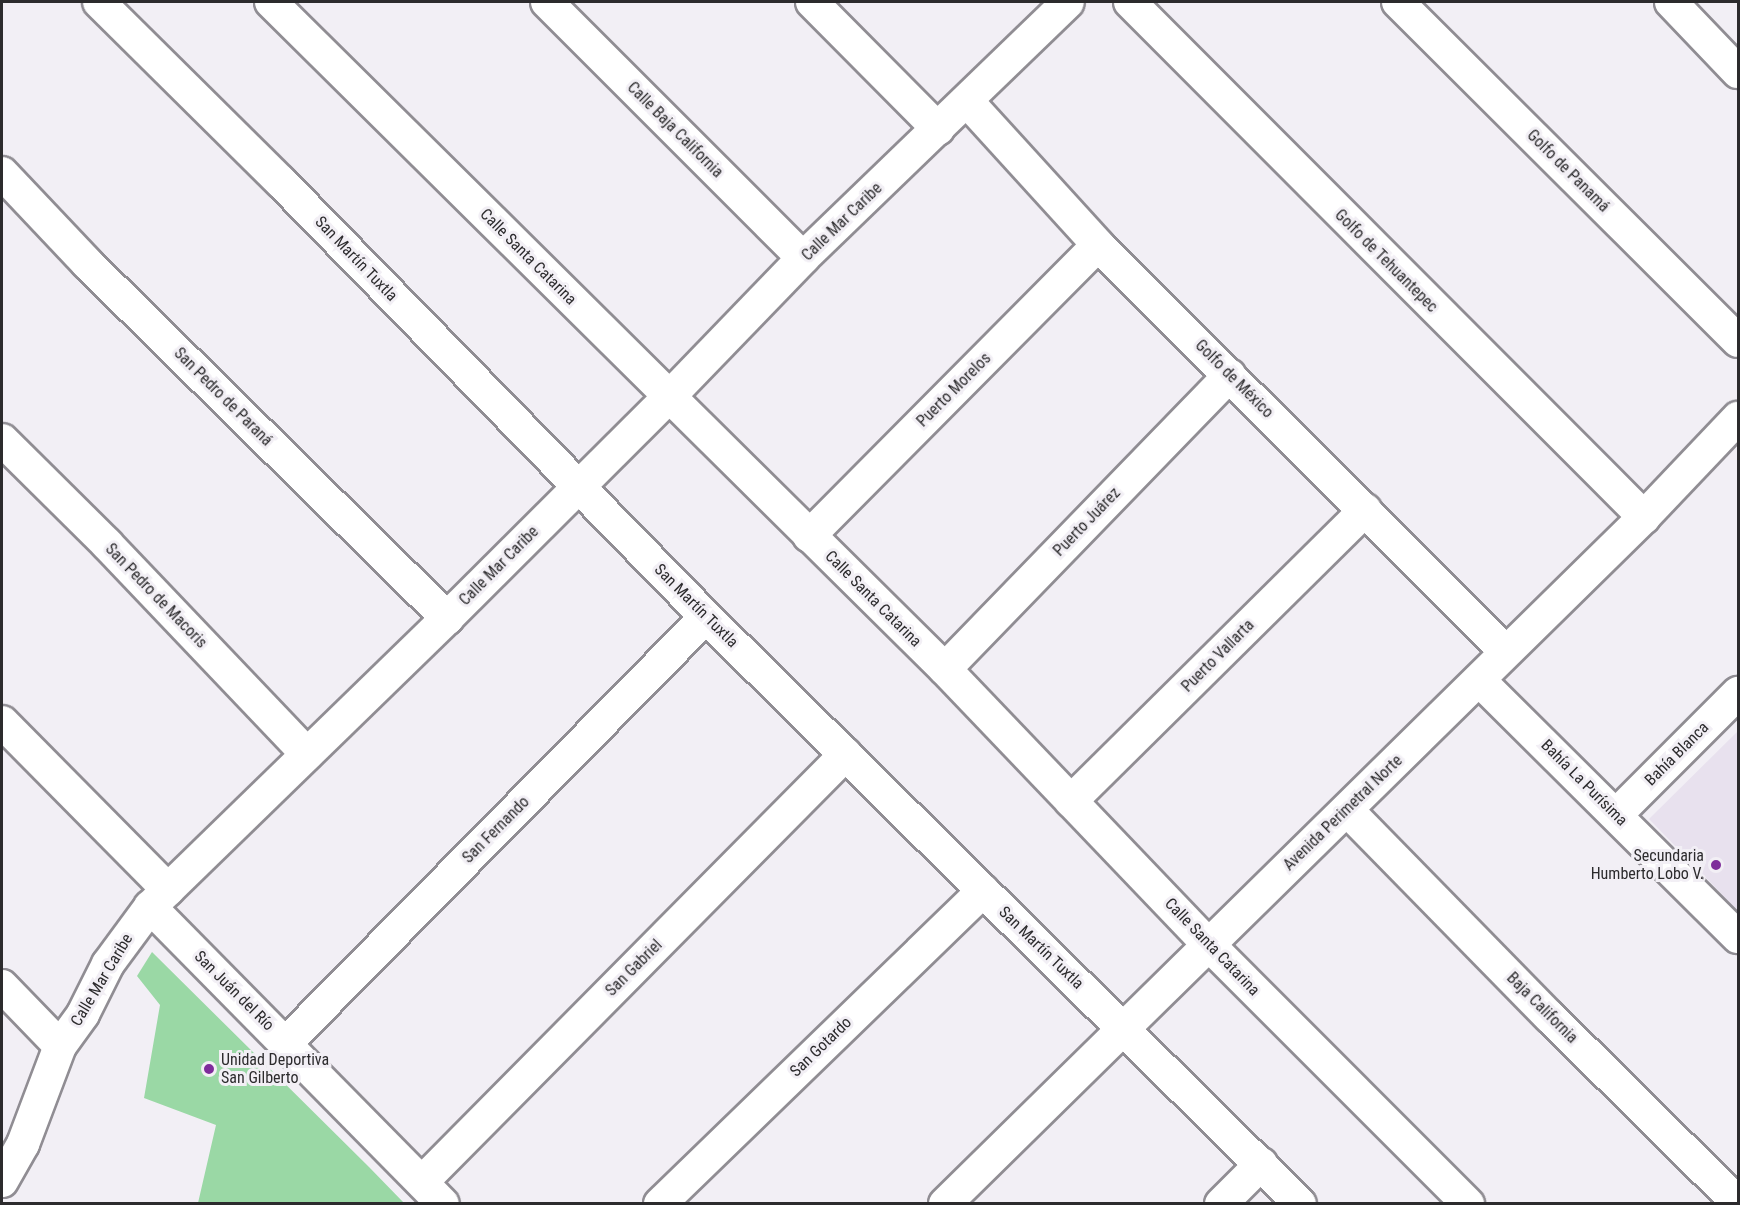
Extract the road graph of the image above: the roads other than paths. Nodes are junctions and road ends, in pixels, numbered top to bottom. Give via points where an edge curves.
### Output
1 (99, 2) edge
2 (271, 2) edge
3 (547, 2) edge
4 (812, 2) edge
5 (1068, 2) edge
6 (1130, 2) edge
7 (1398, 2) edge
8 (1671, 2) edge
9 (1738, 72) edge
10 (968, 102) junction
11 (938, 129) junction
12 (2, 173) edge
13 (1098, 245) junction
14 (803, 258) junction
15 (1738, 340) edge
16 (1230, 375) junction
17 (669, 397) junction
18 (1738, 418) edge
19 (2, 440) edge
20 (577, 486) junction
21 (1365, 510) junction
22 (1644, 517) junction
23 (809, 536) junction
24 (706, 617) junction
25 (447, 618) junction
26 (1506, 652) junction
27 (945, 669) junction
28 (1479, 680) junction
29 (1738, 693) edge
30 (2, 722) edge
31 (307, 754) junction
32 (846, 754) junction
33 (1071, 801) junction
34 (1347, 810) junction
35 (1616, 815) junction
36 (982, 891) junction
37 (159, 899) junction
38 (1738, 937) edge
39 (1208, 944) junction
40 (2, 986) edge
41 (1122, 1027) junction
42 (286, 1043) junction
43 (60, 1046) junction
44 (1261, 1164) junction
45 (2, 1181) edge
46 (422, 1182) junction
47 (443, 1203) edge
48 (660, 1203) edge
49 (945, 1203) edge
50 (1221, 1203) edge
51 (1300, 1203) edge
52 (1468, 1203) edge
53 (1738, 1203) edge

1 - 20 street, San Martín Tuxtla via 280,181
2 - 17 street, Calle Santa Catarina
3 - 14 street, Calle Baja California
4 - 11 street
5 - 10 street, Calle Mar Caribe
6 - 22 street, Golfo de Tehuantepec
7 - 15 street, Golfo de Panamá
8 - 9 street
10 - 11 street, Calle Mar Caribe
10 - 13 street, Golfo de México
11 - 14 street, Calle Mar Caribe
12 - 25 street, San Pedro de Paraná via 87,263
13 - 16 street, Golfo de México
13 - 23 street, Puerto Morelos
14 - 17 street, Calle Mar Caribe
16 - 21 street, Golfo de México
16 - 27 street, Puerto Juárez
17 - 20 street, Calle Mar Caribe
17 - 23 street, Calle Santa Catarina
18 - 22 street, Avenida Perimetral Norte
19 - 31 street, San Pedro de Macoris
20 - 24 street, San Martín Tuxtla
20 - 25 street, Calle Mar Caribe
21 - 26 street, Golfo de México
21 - 33 street, Puerto Vallarta
22 - 26 street, Avenida Perimetral Norte
23 - 27 street, Calle Santa Catarina
24 - 32 street, San Martín Tuxtla
24 - 42 street, San Fernando
25 - 31 street, Calle Mar Caribe
26 - 28 street, Avenida Perimetral Norte
27 - 33 street, Calle Santa Catarina
28 - 34 street, Avenida Perimetral Norte
28 - 35 street, Bahía La Purísima
29 - 35 street, Bahía Blanca
30 - 37 street, San Juán del Río
31 - 37 street, Calle Mar Caribe
32 - 36 street, San Martín Tuxtla
32 - 46 street, San Gabriel
33 - 39 street, Calle Santa Catarina
34 - 39 street, Avenida Perimetral Norte
34 - 53 street, Baja California
35 - 38 street, Bahía La Purísima
36 - 41 street, San Martín Tuxtla
36 - 48 street, San Gotardo
37 - 42 street, San Juán del Río
37 - 43 street, Calle Mar Caribe via 108,964 83,1014
39 - 41 street, Avenida Perimetral Norte
39 - 52 street, Calle Santa Catarina
40 - 43 street
41 - 44 street, San Martín Tuxtla
41 - 49 street, Avenida Perimetral Norte
42 - 46 street, San Juán del Río
43 - 45 street, Calle Mar Caribe via 22,1144
44 - 50 street
44 - 51 street, San Martín Tuxtla
46 - 47 street, San Juán del Río

